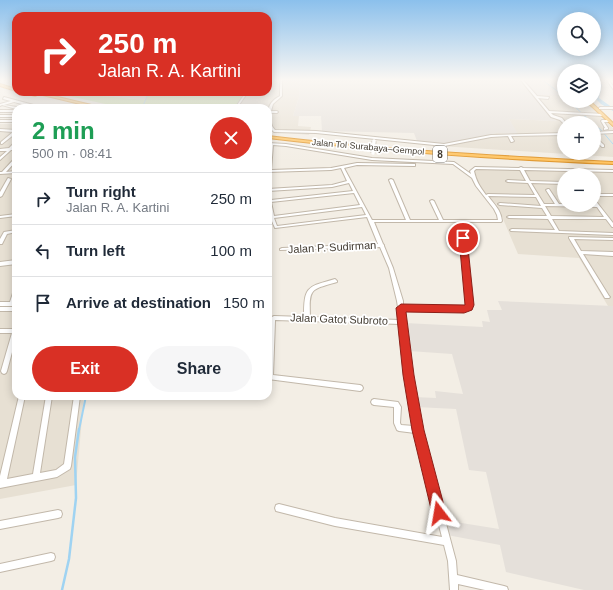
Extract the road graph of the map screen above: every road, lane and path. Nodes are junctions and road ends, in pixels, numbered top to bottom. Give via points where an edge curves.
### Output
1 (544, 107) edge
2 (595, 108) edge
3 (602, 108) joint
4 (613, 108) edge
5 (12, 110) edge
6 (0, 111) edge
7 (272, 112) edge
8 (277, 112) dead end
9 (549, 112) junction
10 (602, 115) junction
11 (0, 116) edge
12 (12, 116) edge
13 (557, 118) edge
14 (611, 120) edge
15 (0, 121) edge
16 (12, 122) edge
17 (613, 125) edge
18 (272, 129) edge
19 (1, 130) edge
20 (12, 130) edge
21 (605, 130) junction
22 (601, 132) edge
23 (613, 132) edge
24 (12, 133) edge
25 (0, 134) edge
26 (557, 134) edge
27 (509, 135) junction
28 (272, 136) edge
29 (375, 139) junction
30 (512, 141) dead end
31 (1, 143) edge
32 (12, 143) edge
33 (272, 145) edge
34 (12, 148) edge
35 (0, 150) edge
36 (10, 150) junction
37 (0, 159) edge
38 (372, 159) junction
39 (613, 161) edge
40 (12, 163) edge
41 (459, 166) junction
42 (342, 167) junction
43 (521, 168) junction
44 (557, 169) edge
45 (272, 171) edge
46 (601, 171) edge
47 (613, 171) edge
48 (12, 172) edge
49 (1, 173) edge
50 (472, 177) junction
51 (9, 179) dead end
52 (391, 180) dead end
53 (508, 181) dead end
54 (350, 182) junction
55 (529, 182) junction
56 (557, 183) edge
57 (548, 190) dead end
58 (272, 192) edge
59 (355, 192) junction
60 (488, 195) dead end
61 (601, 195) edge
62 (613, 195) edge
63 (0, 196) edge
64 (537, 196) junction
65 (272, 201) edge
66 (432, 201) dead end
67 (500, 204) dead end
68 (557, 204) edge
69 (557, 205) edge
70 (362, 206) junction
71 (543, 206) junction
72 (601, 210) edge
73 (12, 216) edge
74 (0, 217) edge
75 (272, 217) joint
76 (509, 217) dead end
77 (549, 217) junction
78 (607, 218) junction
79 (12, 219) edge
80 (369, 219) junction
81 (0, 221) edge
82 (409, 221) junction
83 (442, 221) junction
84 (461, 221) junction
85 (613, 226) edge
86 (512, 230) dead end
87 (12, 232) edge
88 (558, 232) junction
89 (613, 234) edge
90 (613, 239) edge
91 (0, 243) edge
92 (382, 245) junction
93 (282, 249) dead end
94 (579, 252) junction
95 (613, 254) edge
96 (12, 262) edge
97 (0, 264) edge
98 (335, 282) dead end
99 (607, 297) dead end
100 (0, 304) edge
101 (12, 304) edge
102 (401, 308) junction
103 (0, 309) edge
104 (12, 309) edge
105 (307, 318) junction
106 (272, 321) edge
107 (403, 322) junction
108 (0, 331) edge
109 (12, 331) edge
110 (12, 344) edge
111 (4, 371) dead end
112 (272, 377) edge
113 (360, 388) dead end
114 (21, 400) edge
115 (48, 400) edge
116 (76, 400) edge
117 (374, 402) dead end
118 (418, 430) junction
119 (36, 477) junction
120 (1, 483) edge
121 (278, 508) dead end
122 (58, 514) dead end
123 (0, 525) edge
124 (447, 542) junction
125 (51, 557) dead end
126 (0, 568) edge
127 (454, 579) junction
128 (454, 590) edge
129 (500, 590) edge

1 - 9 street
2 - 10 highway
3 - 4 street
3 - 14 highway
5 - 6 street
7 - 8 street
9 - 10 street
9 - 13 street
10 - 14 highway
11 - 12 street
14 - 17 highway
14 - 21 street via 602,121
15 - 16 street
18 - 29 street via 274,131 316,132
19 - 20 street
19 - 25 street
21 - 22 street
21 - 23 street
24 - 31 street
26 - 27 street
27 - 29 street via 488,136 444,145
27 - 30 street
28 - 39 highway, Jalan Tol Surabaya–Gempol / 8 via 441,154
29 - 38 street, bridge
31 - 32 street
33 - 38 street
34 - 36 street
35 - 36 street
36 - 37 street
38 - 41 street via 450,163
40 - 49 street
41 - 42 street via 360,164
41 - 50 street
42 - 45 street
42 - 54 street
43 - 44 street
43 - 50 street via 477,167 472,171
43 - 55 street
46 - 47 street
48 - 49 street
50 - 84 street via 501,219
51 - 63 street
52 - 82 street
53 - 55 street
54 - 58 street
54 - 59 street
55 - 56 street
55 - 64 street
57 - 68 street
59 - 65 street
59 - 70 street
60 - 64 street
61 - 62 street
64 - 71 street
66 - 83 street
67 - 71 street
69 - 71 street
70 - 75 street
70 - 80 street
71 - 77 street
72 - 78 street
73 - 74 street
75 - 80 street via 276,227
76 - 77 street
77 - 78 street
77 - 88 street
78 - 85 street
79 - 81 street
80 - 82 street
80 - 92 street
82 - 83 street
83 - 84 street
84 - 102 street via 470,305 468,308
86 - 88 street
87 - 91 street via 5,233
88 - 89 street
90 - 94 street via 572,238
92 - 93 street, Jalan P. Sudirman
92 - 102 street
94 - 95 street
94 - 99 street
96 - 97 street
98 - 105 street via 315,286 309,291 306,297
100 - 101 street
102 - 107 street
103 - 104 street
105 - 106 street, Jalan Gatot Subroto via 276,317
105 - 107 street, Jalan Gatot Subroto
107 - 118 street
108 - 109 street
110 - 111 street
112 - 113 street, Jalan Gatot Subroto
114 - 120 street
115 - 119 street
116 - 119 street via 67,466 57,473
117 - 118 street via 396,404 399,428
118 - 124 street
119 - 120 street
121 - 124 street via 335,522
122 - 123 street
124 - 127 street
125 - 126 street
127 - 128 street
127 - 129 street

